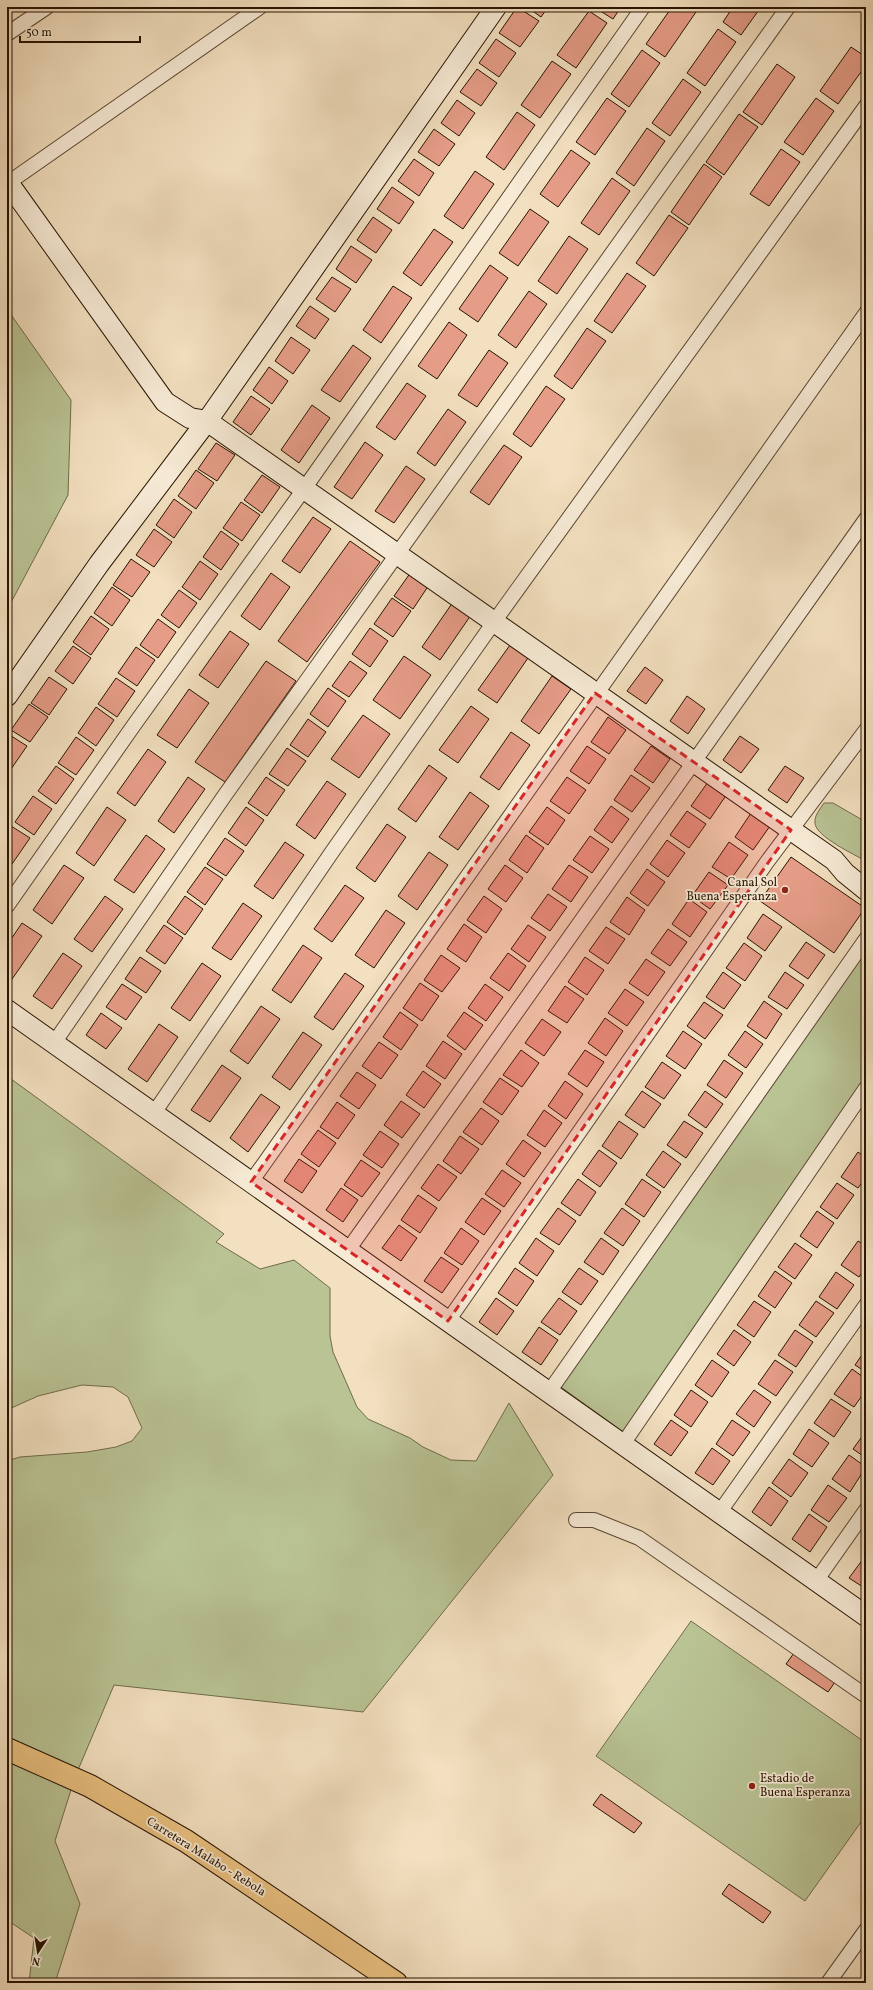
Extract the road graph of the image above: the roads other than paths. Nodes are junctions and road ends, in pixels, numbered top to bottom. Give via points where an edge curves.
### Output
1 (47, 7) edge
2 (260, 7) edge
3 (496, 7) edge
4 (643, 7) edge
5 (788, 7) edge
6 (7, 34) edge
7 (866, 106) edge
8 (8, 182) edge
9 (866, 313) edge
10 (207, 421) junction
11 (304, 489) junction
12 (866, 519) edge
13 (397, 555) junction
14 (494, 622) junction
15 (595, 694) junction
16 (7, 696) edge
17 (866, 730) edge
18 (693, 762) junction
19 (791, 830) junction
20 (834, 860) junction
21 (866, 872) edge
22 (866, 890) edge
23 (7, 906) edge
24 (866, 939) edge
25 (7, 1010) edge
26 (54, 1043) junction
27 (866, 1088) edge
28 (154, 1113) junction
29 (251, 1182) junction
30 (348, 1250) junction
31 (866, 1305) edge
32 (448, 1321) junction
33 (549, 1392) junction
34 (623, 1444) junction
35 (866, 1510) edge
36 (719, 1512) junction
37 (576, 1520) dead end
38 (816, 1581) junction
39 (866, 1616) edge
40 (866, 1696) edge
41 (7, 1749) edge
42 (866, 1930) edge
43 (396, 1983) edge
44 (828, 1983) edge

1 - 6 street
2 - 8 street
3 - 10 street
4 - 11 street
5 - 13 street
7 - 14 street
8 - 10 street via 165,402 190,418
9 - 15 street
10 - 11 street
10 - 16 street via 99,564
11 - 13 street
11 - 23 street
12 - 18 street
13 - 14 street
13 - 26 street via 225,795
14 - 15 street
14 - 28 street via 332,852
15 - 18 street
15 - 29 street
17 - 19 street
18 - 19 street
18 - 30 street
19 - 20 street
19 - 32 street
20 - 21 street via 856,866
20 - 22 street
24 - 33 street
25 - 26 street
26 - 28 street
27 - 34 street
28 - 29 street
29 - 30 street
30 - 32 street
31 - 36 street
32 - 33 street
33 - 34 street
34 - 36 street
35 - 38 street
36 - 38 street
37 - 40 street via 594,1520 639,1538
38 - 39 street
41 - 43 main road, Carretera Malabo - Rebola via 90,1786 186,1841
42 - 44 street

